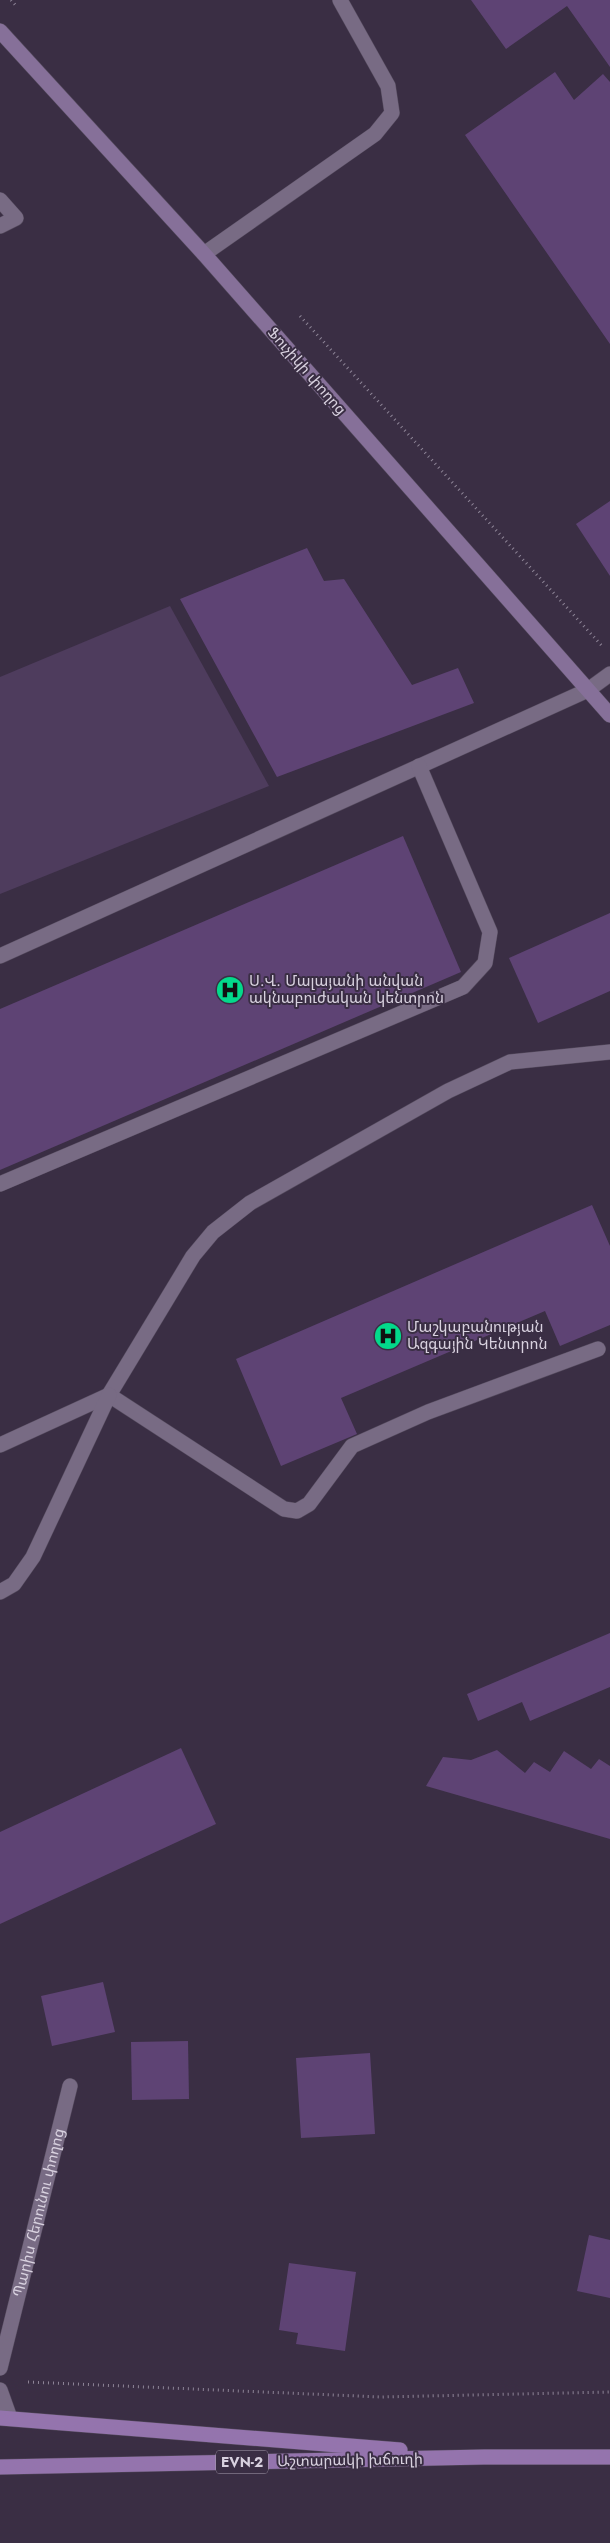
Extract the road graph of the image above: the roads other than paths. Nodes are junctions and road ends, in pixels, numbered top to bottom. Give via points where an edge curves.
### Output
1 (340, 0) edge
2 (0, 32) edge
3 (0, 200) edge
4 (0, 226) edge
5 (204, 254) junction
6 (610, 674) edge
7 (588, 690) junction
8 (610, 715) edge
9 (420, 766) junction
10 (0, 956) edge
11 (610, 1052) edge
12 (0, 1184) edge
13 (598, 1349) dead end
14 (109, 1394) junction
15 (0, 1445) edge
16 (0, 1592) edge
17 (70, 2086) dead end
18 (0, 2368) edge
19 (0, 2390) edge
20 (5, 2418) edge
21 (484, 2457) junction
22 (610, 2457) edge
23 (0, 2467) edge

1 - 5 street via 388,86 392,113 375,134
2 - 5 street, Ֆուչիկի փողոց
3 - 4 street via 16,218
5 - 7 street, Ֆուչիկի փողոց
6 - 7 street
7 - 8 street, Ֆուչիկի փողոց
7 - 9 street
9 - 10 street
9 - 12 street via 490,932 485,963 463,987
11 - 14 street via 510,1062 448,1091 250,1203 213,1232 193,1256
13 - 14 street via 428,1412 352,1446 309,1504 297,1511 284,1509
14 - 15 street
14 - 16 street via 33,1557 14,1584
17 - 18 street, Պարիս Հերունու փողոց
19 - 20 street
20 - 21 main road
21 - 22 main road, Աշտարակի խճուղի / EVN-2
21 - 23 main road, Աշտարակի խճուղի / EVN-2

